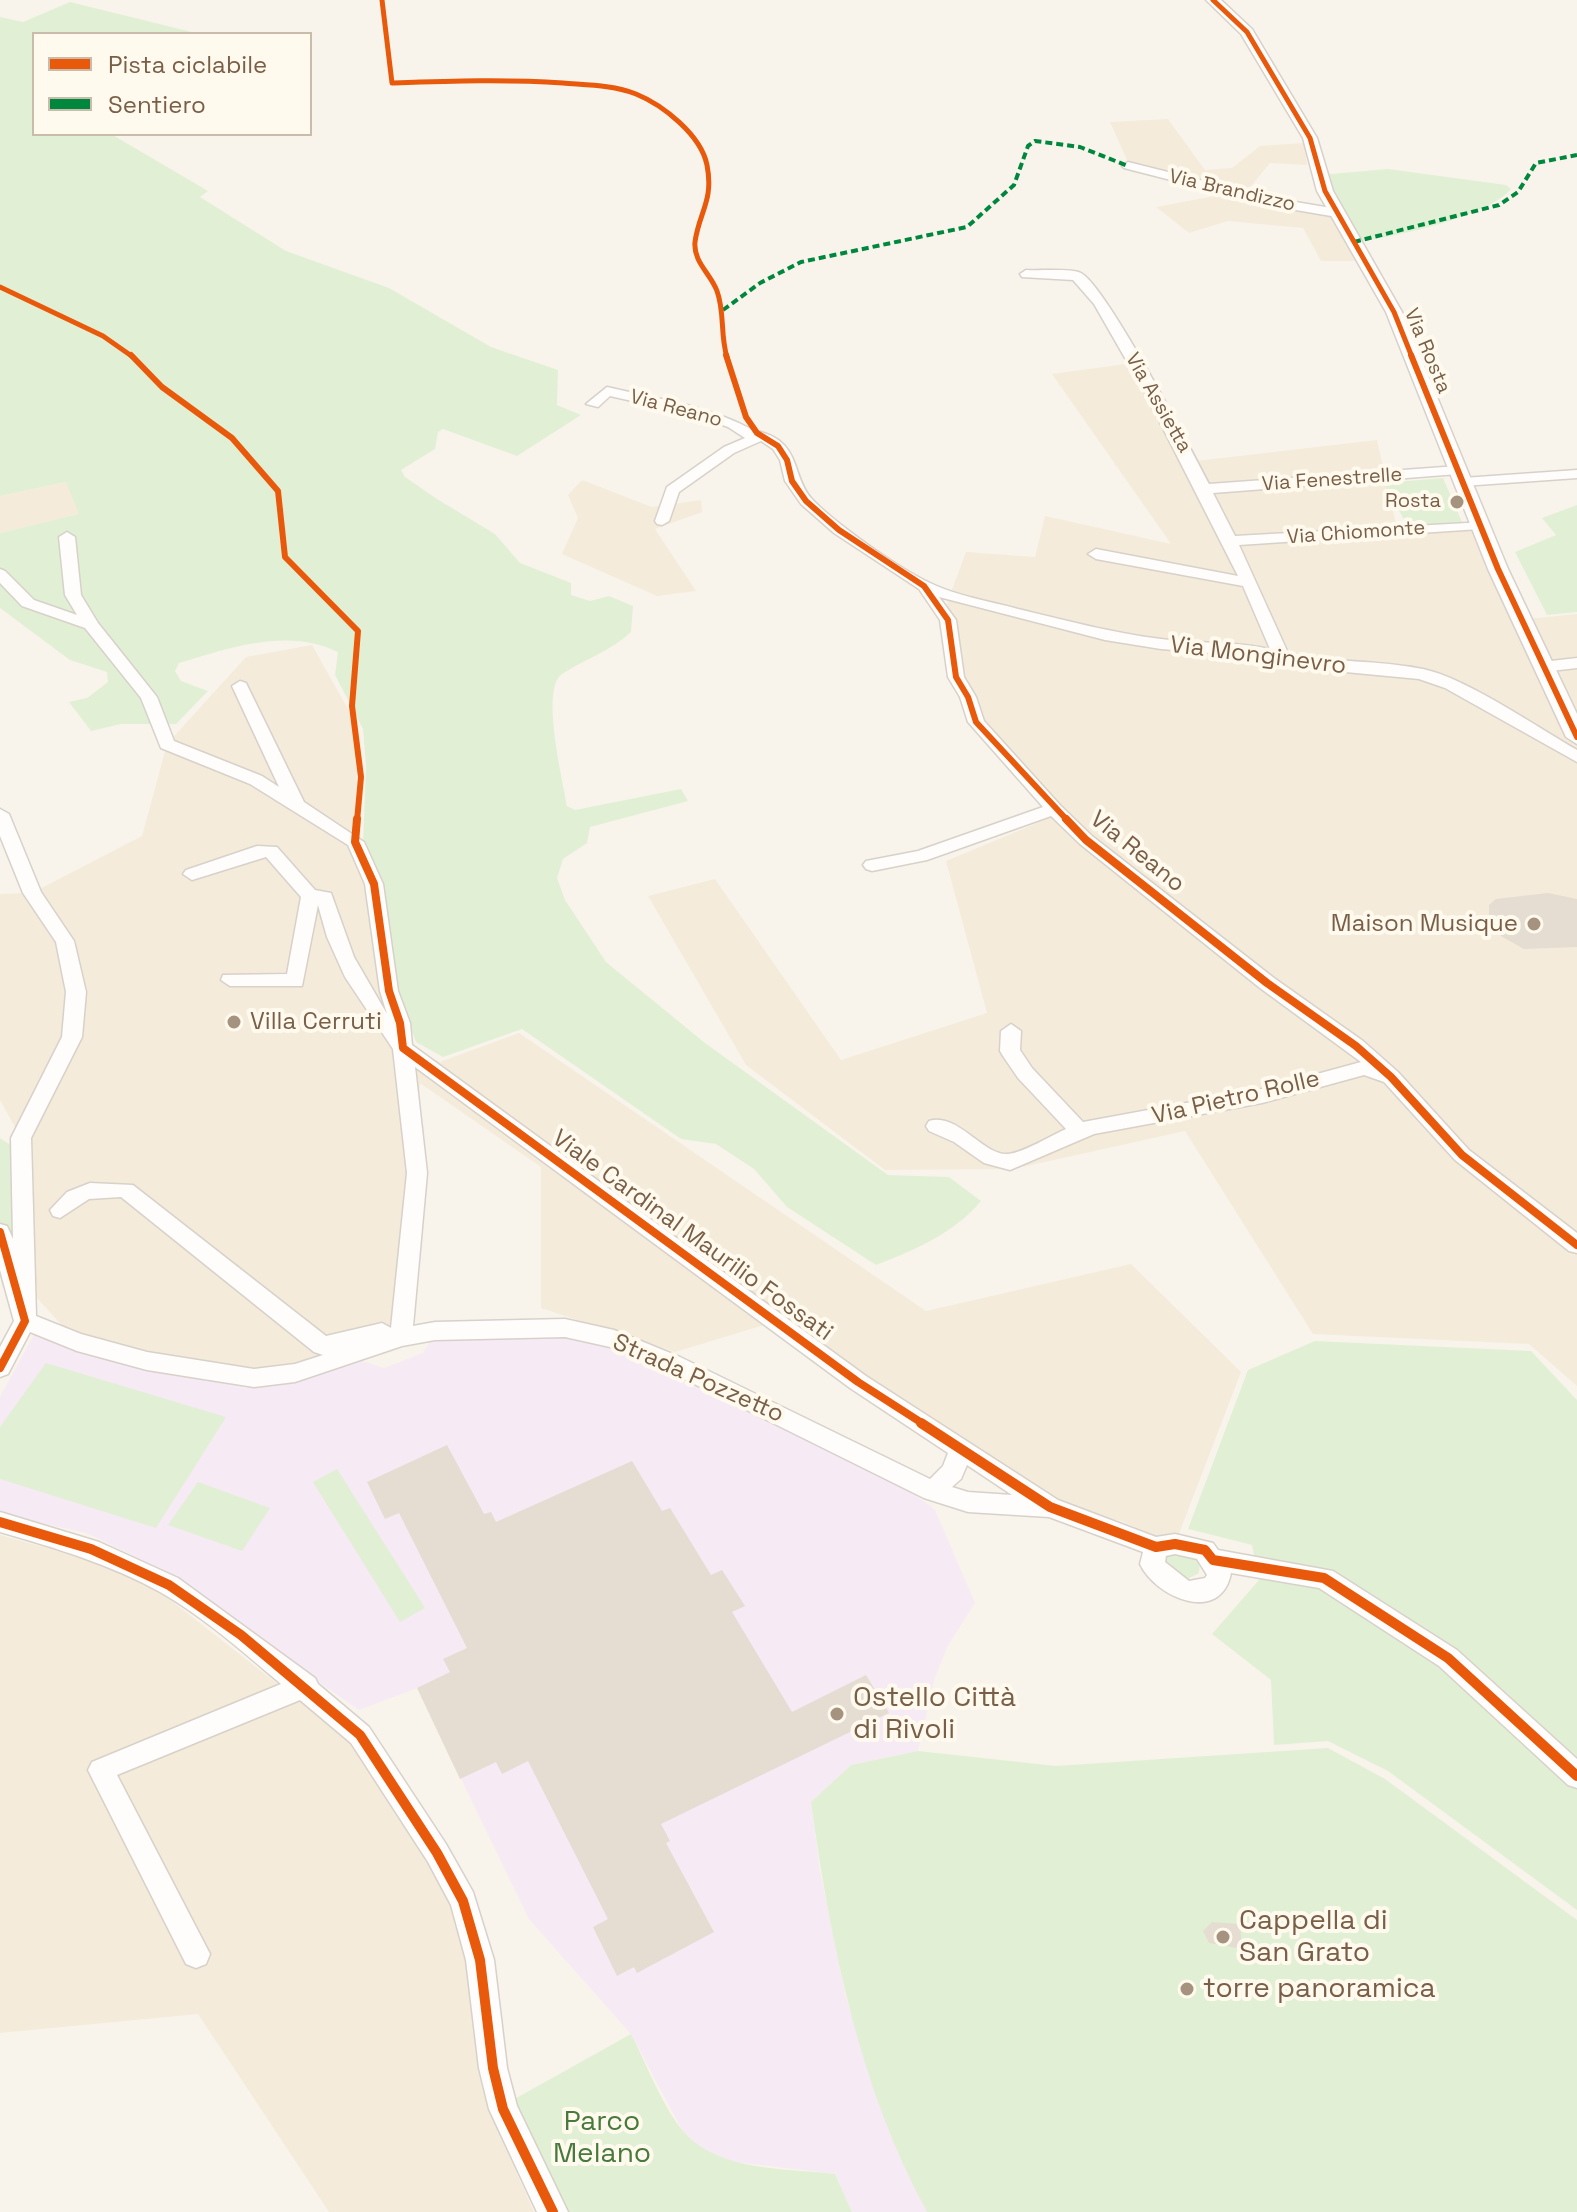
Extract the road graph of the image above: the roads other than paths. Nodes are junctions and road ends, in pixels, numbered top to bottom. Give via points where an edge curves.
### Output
1 (1213, 0) edge
2 (1128, 166) dead end
3 (1337, 213) junction
4 (1026, 274) dead end
5 (593, 404) dead end
6 (761, 436) junction
7 (1577, 474) edge
8 (1460, 476) junction
9 (1206, 489) junction
10 (662, 521) dead end
11 (1480, 525) junction
12 (67, 537) dead end
13 (1233, 541) junction
14 (1096, 554) dead end
15 (0, 574) edge
16 (1251, 583) junction
17 (924, 586) junction
18 (91, 625) junction
19 (1281, 656) junction
20 (1577, 663) edge
21 (1542, 667) junction
22 (240, 686) dead end
23 (1574, 726) edge
24 (1577, 757) edge
25 (296, 804) junction
26 (1054, 809) junction
27 (0, 814) edge
28 (872, 865) dead end
29 (192, 874) dead end
30 (310, 896) junction
31 (230, 980) dead end
32 (1011, 1031) dead end
33 (403, 1048) junction
34 (1391, 1077) junction
35 (936, 1126) dead end
36 (1081, 1132) junction
37 (60, 1210) dead end
38 (0, 1232) edge
39 (1577, 1245) edge
40 (25, 1321) junction
41 (401, 1337) junction
42 (0, 1368) edge
43 (961, 1450) junction
44 (932, 1491) junction
45 (1050, 1507) junction
46 (0, 1522) edge
47 (1156, 1547) junction
48 (1213, 1560) junction
49 (306, 1686) junction
50 (1577, 1776) edge
51 (196, 1954) dead end
52 (553, 2212) edge

1 - 3 street, Via Rosta via 1242,26 1310,138 1322,184
2 - 3 street, Via Brandizzo
3 - 8 street, Via Rosta via 1394,312
4 - 9 street, Via Assietta via 1066,274 1083,282
5 - 6 street, Via Reano via 607,391 702,413
6 - 10 street, Via Reano via 729,450 672,490
6 - 17 street, Via Reano via 778,446 806,501 839,530
7 - 8 street, Via Fenestrelle
8 - 9 street, Via Fenestrelle
8 - 11 street, Via Rosta
9 - 13 street, Via Assietta
11 - 13 street, Via Chiomonte
11 - 21 street, Via Rosta
12 - 18 street via 73,595
13 - 16 street, Via Assietta
14 - 16 street
15 - 18 street via 28,603
16 - 19 street, Via Assietta
17 - 19 street, Via Monginevro via 1105,635
17 - 26 street, Via Reano via 948,620 956,677 976,722
18 - 25 street via 149,697 167,744 256,780
19 - 24 street, Via Monginevro via 1436,679
20 - 21 street
21 - 23 street, Via Rosta
22 - 25 street
25 - 33 street via 355,842 374,884
26 - 28 street, Via Reano via 921,856
26 - 34 street, Via Reano via 1086,840
27 - 40 street via 32,893 65,941 76,992 72,1037 21,1138
29 - 30 street via 271,851
30 - 31 street via 295,981
30 - 33 street via 325,897 330,930 384,1025
32 - 36 street via 1010,1051 1025,1073
33 - 41 street via 417,1173
33 - 43 street, Viale Cardinal Maurilio Fossati via 773,1322
34 - 36 street, Via Pietro Rolle via 1365,1068 1350,1070 1262,1096
34 - 39 street, Via Reano via 1462,1155
35 - 36 street, Via Pietro Rolle via 991,1158 1010,1162
37 - 41 street, Strada Pozzetto via 93,1188 126,1190 322,1346 379,1331
38 - 40 street
40 - 41 street, Strada Pozzetto via 147,1361 254,1378 295,1373
40 - 42 street
41 - 44 street, Strada Pozzetto via 486,1327 565,1328 614,1339
43 - 44 street via 953,1472
43 - 45 street, Viale Cardinal Maurilio Fossati
44 - 45 street, Strada Pozzetto via 968,1502
45 - 47 street
46 - 49 street via 91,1549 169,1585
47 - 48 street via 1191,1546 1205,1550
47 - 48 street via 1152,1564 1165,1583 1185,1591 1216,1585 1220,1575
48 - 50 street via 1324,1578 1448,1658
49 - 51 street via 101,1770
49 - 52 street via 360,1735 463,1901 480,1960 503,2109

